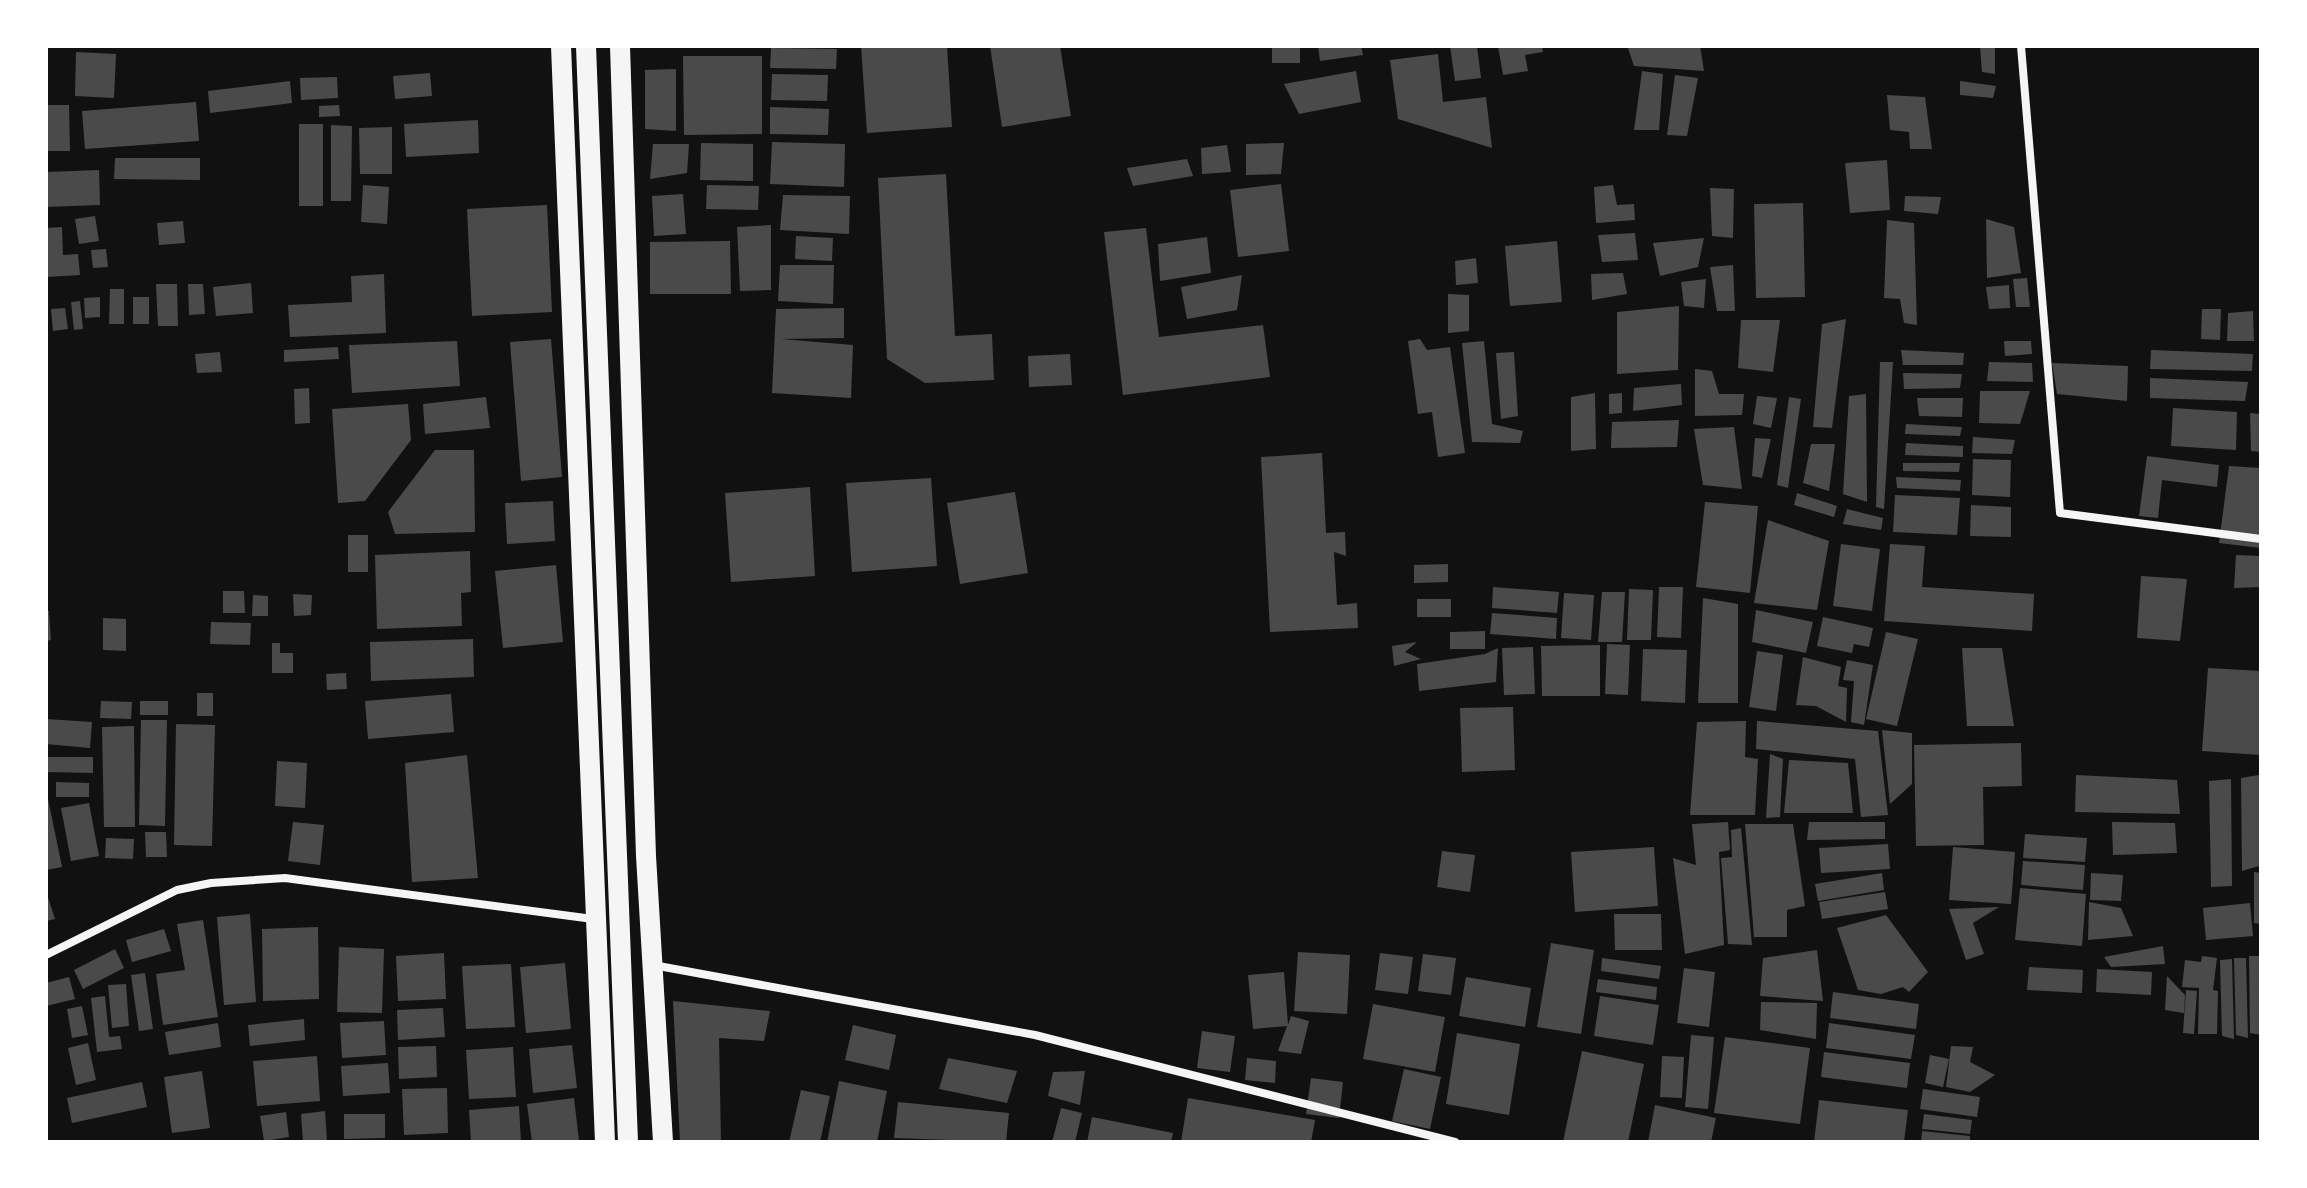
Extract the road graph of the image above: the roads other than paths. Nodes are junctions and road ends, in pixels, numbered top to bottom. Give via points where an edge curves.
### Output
1 (561, 46) edge
2 (586, 46) edge
3 (620, 46) edge
4 (2021, 46) edge
5 (2261, 539) edge
6 (593, 919) junction
7 (46, 955) edge
8 (653, 965) junction
9 (605, 1142) edge
10 (628, 1142) edge
11 (663, 1142) edge
12 (1455, 1142) edge

1 - 6 main road
2 - 10 main road
3 - 8 main road
4 - 5 street via 2060,513
6 - 7 street via 285,878 177,890
6 - 9 main road
8 - 11 main road
8 - 12 street via 1035,1035

